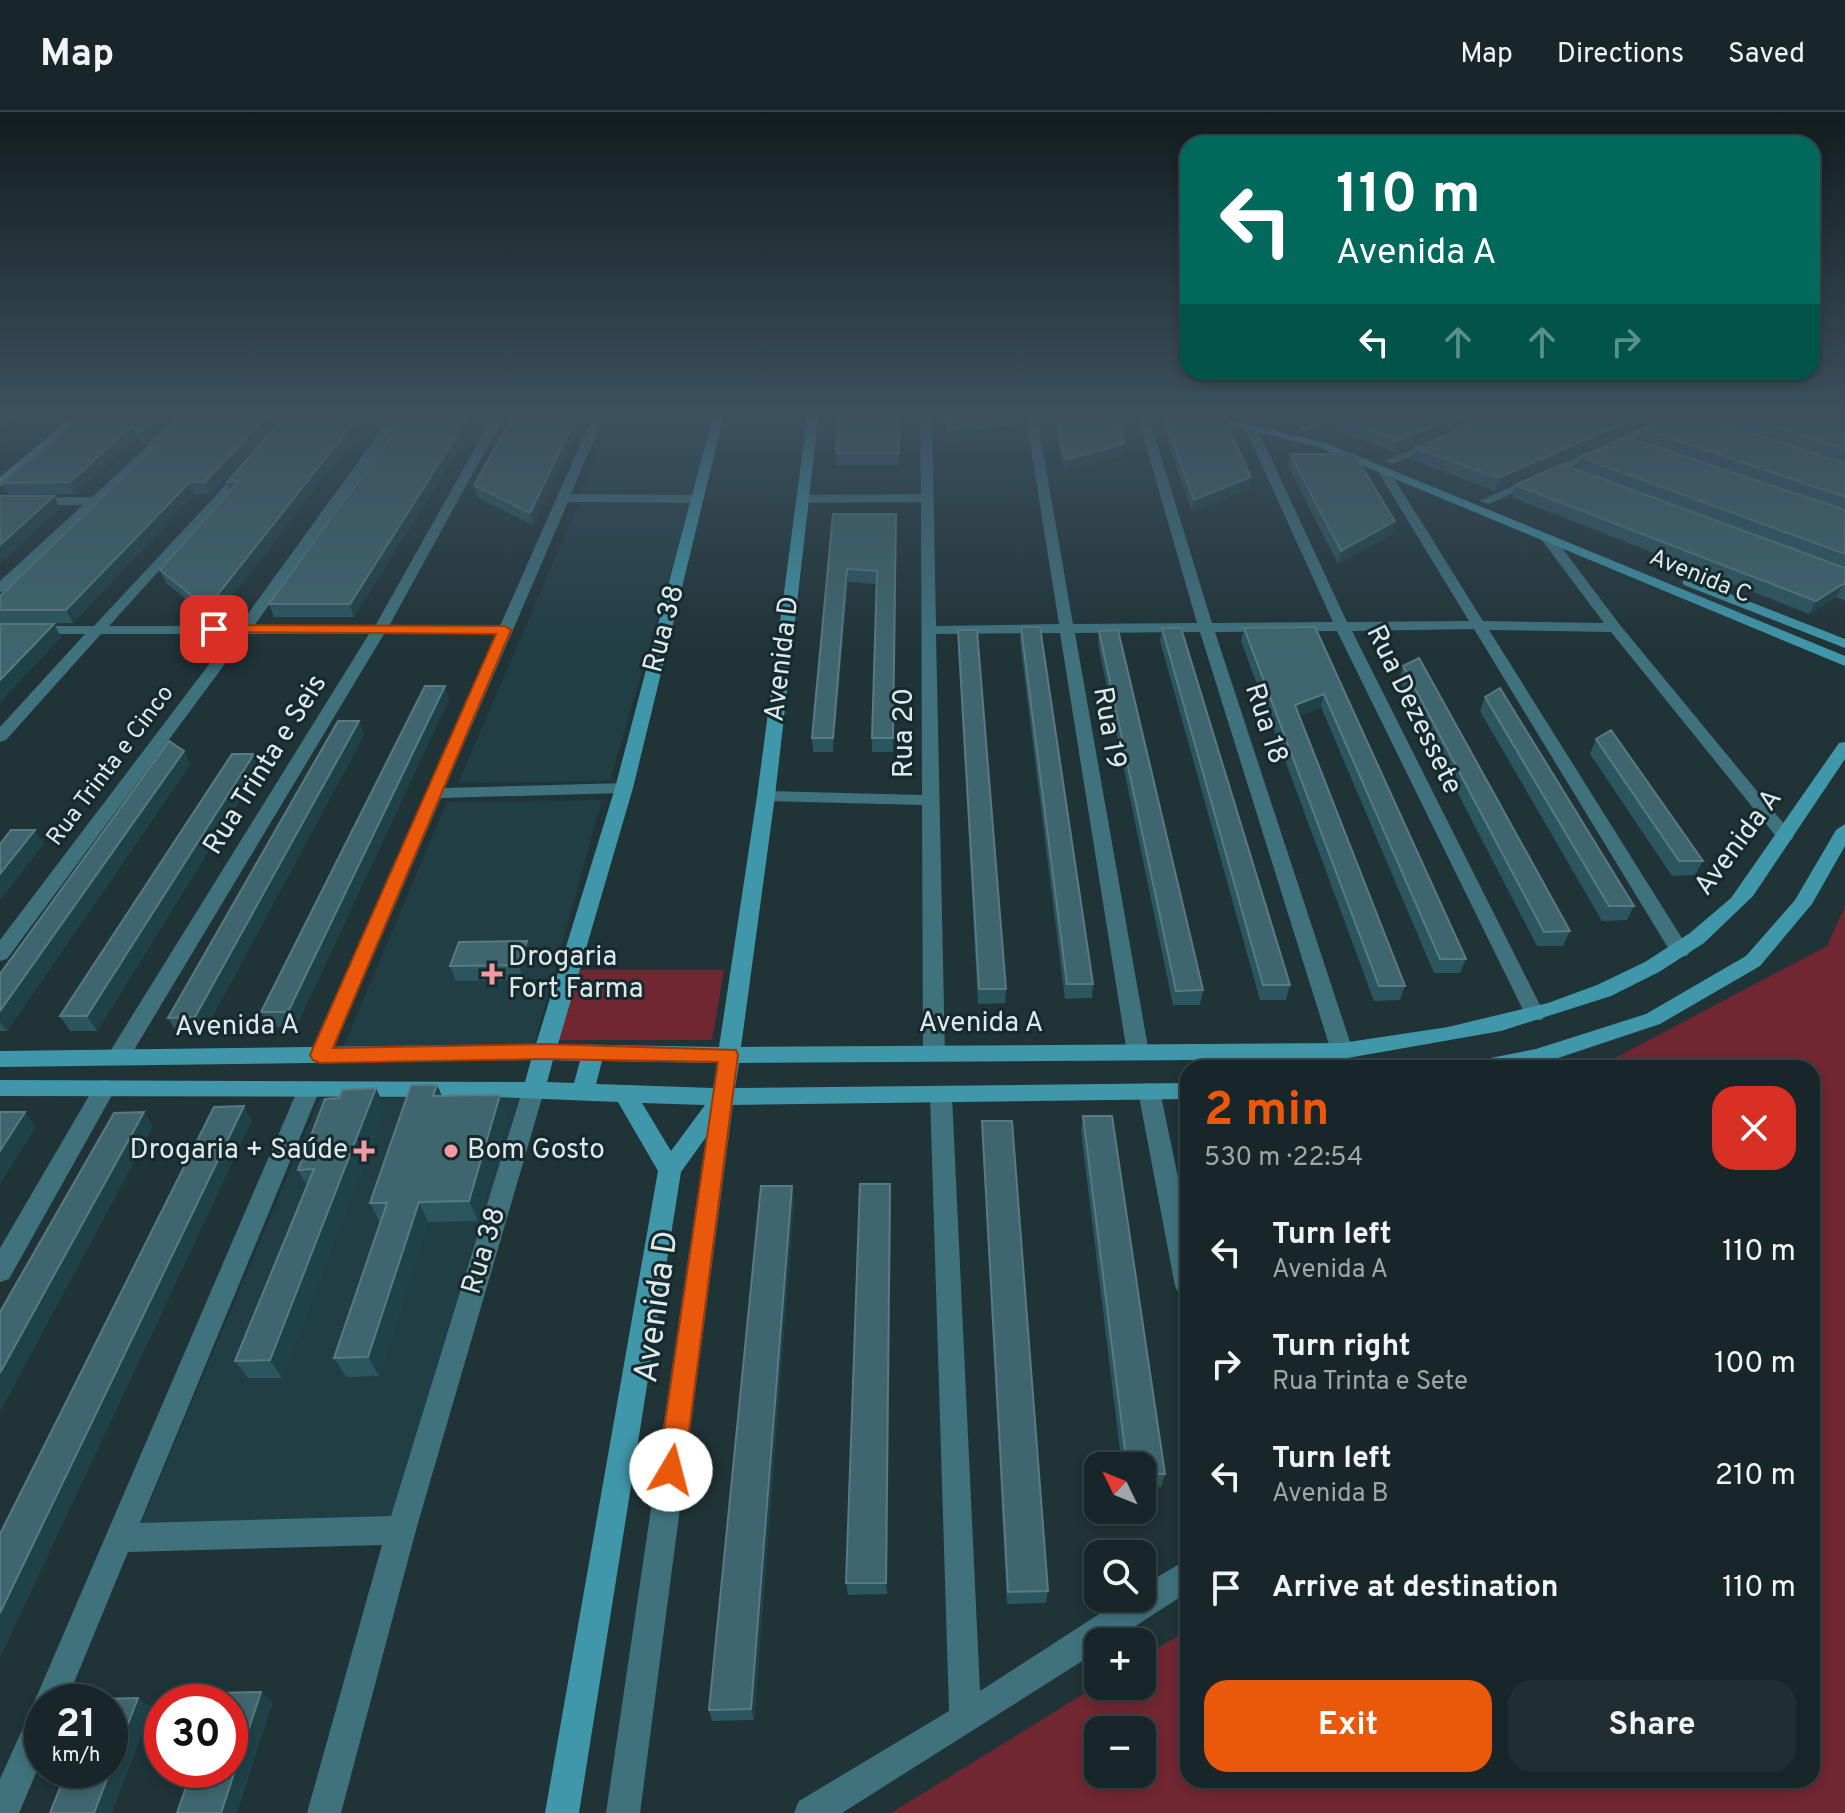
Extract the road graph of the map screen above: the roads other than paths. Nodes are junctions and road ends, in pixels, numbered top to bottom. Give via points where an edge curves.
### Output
1 (104, 490) edge
2 (225, 490) edge
3 (344, 490) edge
4 (458, 490) edge
5 (566, 490) edge
6 (701, 490) edge
7 (803, 490) edge
8 (927, 490) edge
9 (1043, 490) edge
10 (1165, 490) edge
11 (1280, 490) edge
12 (1400, 490) edge
13 (1442, 490) edge
14 (1456, 490) edge
15 (1509, 490) edge
16 (563, 498) junction
17 (927, 498) junction
18 (699, 499) junction
19 (802, 499) junction
20 (92, 501) junction
21 (1485, 501) junction
22 (0, 502) edge
23 (1548, 539) junction
24 (0, 588) edge
25 (1476, 625) junction
26 (1206, 628) junction
27 (1343, 628) junction
28 (1615, 628) junction
29 (98, 629) junction
30 (244, 629) junction
31 (380, 629) junction
32 (0, 630) edge
33 (505, 630) junction
34 (931, 630) junction
35 (1065, 630) junction
36 (1845, 644) edge
37 (1845, 661) edge
38 (0, 737) edge
39 (1845, 747) edge
40 (624, 788) junction
41 (434, 793) junction
42 (766, 796) junction
43 (931, 800) junction
44 (1845, 830) edge
45 (1785, 836) junction
46 (1680, 951) junction
47 (0, 954) edge
48 (1535, 1015) junction
49 (1342, 1051) junction
50 (544, 1052) junction
51 (593, 1053) junction
52 (1138, 1053) junction
53 (320, 1055) junction
54 (729, 1055) junction
55 (934, 1055) junction
56 (0, 1059) edge
57 (117, 1059) junction
58 (1548, 1060) edge
59 (0, 1088) edge
60 (105, 1088) junction
61 (309, 1089) junction
62 (533, 1091) junction
63 (1149, 1091) junction
64 (1180, 1091) edge
65 (583, 1092) junction
66 (625, 1094) junction
67 (941, 1095) junction
68 (723, 1097) junction
69 (670, 1170) junction
70 (1180, 1246) edge
71 (0, 1271) edge
72 (401, 1530) junction
73 (122, 1538) junction
74 (1180, 1579) edge
75 (58, 1684) edge
76 (965, 1719) junction
77 (24, 1762) edge
78 (2, 1813) edge
79 (324, 1813) edge
80 (562, 1813) edge
81 (623, 1813) edge
82 (811, 1813) edge

1 - 20 street
2 - 29 street
3 - 30 street, Rua Trinta e Cinco
4 - 31 street, Rua Trinta e Seis
5 - 16 street
6 - 18 street, Rua 38
7 - 19 street, Avenida D
8 - 17 street, Rua 20
9 - 35 street, Rua 19
10 - 26 street, Rua 18
11 - 27 street, Rua Dezessete
12 - 25 street
13 - 23 street, Avenida C
14 - 21 street, Avenida C
15 - 21 street
16 - 18 street
16 - 33 street
17 - 19 street
17 - 34 street, Rua 20
18 - 40 street, Rua 38
19 - 42 street, Avenida D
20 - 22 street
20 - 24 street
21 - 36 street, Avenida C
23 - 28 street
23 - 37 street, Avenida C
25 - 27 street
25 - 28 street
25 - 46 street
26 - 27 street
26 - 35 street
26 - 49 street, Rua 18
27 - 48 street, Rua Dezessete
28 - 45 street
29 - 30 street
29 - 32 street
29 - 38 street
30 - 31 street
30 - 47 street, Rua Trinta e Cinco
31 - 33 street
31 - 57 street, Rua Trinta e Seis
33 - 41 street
34 - 35 street
34 - 43 street, Rua 20
35 - 52 street, Rua 19
39 - 45 street, Avenida A
40 - 41 street
40 - 50 street, Rua 38
41 - 53 street
42 - 43 street
42 - 54 street, Avenida D
43 - 55 street, Rua 20
44 - 58 street via 1802,904 1753,961 1653,1019
45 - 46 street, Avenida A via 1740,900
46 - 48 street, Avenida A via 1626,981
48 - 49 street, Avenida A via 1444,1038
49 - 52 street, Avenida A
50 - 51 street, Avenida A
50 - 53 street, Avenida A
50 - 62 street, Rua 38
51 - 54 street, Avenida A
51 - 65 street
52 - 55 street, Avenida A
53 - 57 street, Avenida A
54 - 55 street, Avenida A
54 - 68 street, Avenida D
56 - 57 street, Avenida A
59 - 60 street
60 - 61 street
60 - 71 street
61 - 62 street
61 - 73 street
62 - 65 street
62 - 72 street, Rua 38
63 - 64 street
63 - 67 street
63 - 70 street
65 - 66 street
66 - 68 street
66 - 69 street
67 - 68 street
67 - 76 street
68 - 69 street, Avenida D
68 - 81 street, Avenida D
69 - 80 street, Avenida D
72 - 73 street
72 - 79 street, Rua 38
73 - 75 street
74 - 76 street
76 - 82 street
77 - 78 street

